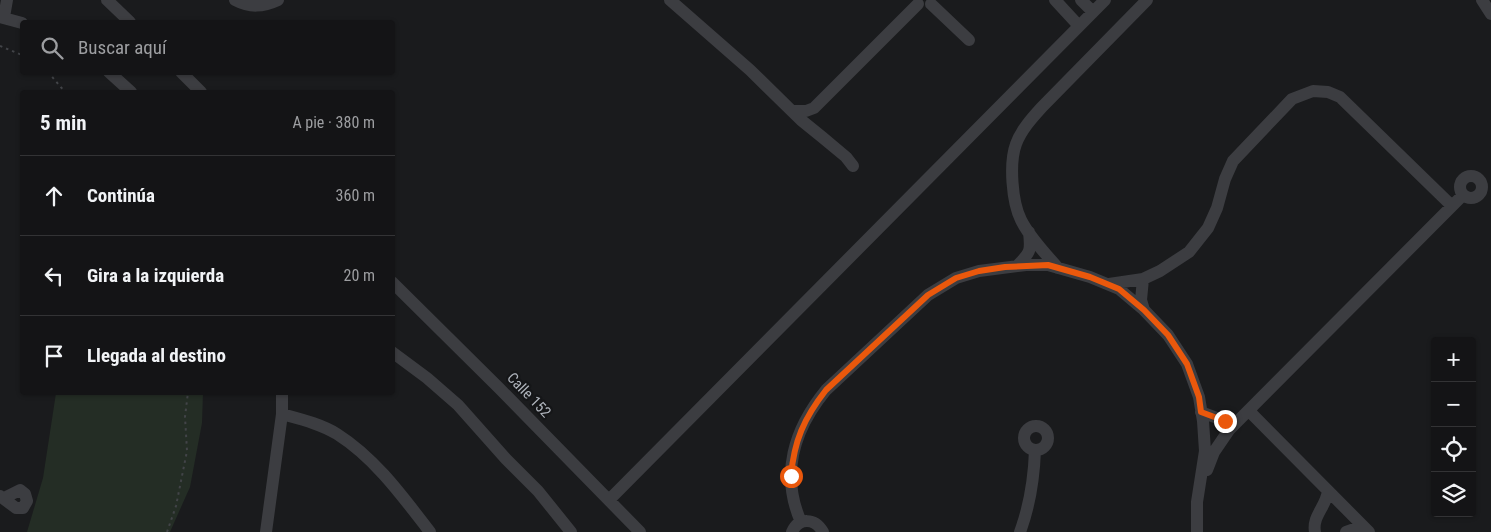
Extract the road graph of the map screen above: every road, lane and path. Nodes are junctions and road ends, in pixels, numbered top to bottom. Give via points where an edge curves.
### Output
1 (7, 0) edge
2 (107, 0) edge
3 (235, 0) edge
4 (278, 0) edge
5 (670, 0) edge
6 (1054, 0) edge
7 (1081, 0) edge
8 (1106, 0) edge
9 (1147, 0) edge
10 (1482, 0) edge
11 (925, 2) edge
12 (1093, 12) junction
13 (1491, 14) edge
14 (2, 17) edge
15 (128, 20) edge
16 (20, 22) edge
17 (1079, 26) junction
18 (969, 40) dead end
19 (0, 46) edge
20 (20, 54) edge
21 (51, 75) edge
22 (112, 75) edge
23 (184, 75) edge
24 (63, 90) edge
25 (129, 90) edge
26 (199, 90) edge
27 (814, 108) junction
28 (792, 111) junction
29 (815, 130) junction
30 (853, 166) dead end
31 (1463, 195) dead end
32 (1452, 206) junction
33 (1029, 232) junction
34 (1018, 265) junction
35 (1058, 268) junction
36 (1144, 279) junction
37 (1107, 284) junction
38 (395, 285) edge
39 (1144, 310) junction
40 (395, 354) edge
41 (188, 395) edge
42 (282, 395) edge
43 (1249, 411) junction
44 (1201, 412) junction
45 (282, 414) junction
46 (1237, 422) junction
47 (1035, 450) dead end
48 (1200, 486) junction
49 (1328, 491) junction
50 (609, 500) junction
51 (801, 522) junction
52 (1366, 529) edge
53 (167, 532) edge
54 (266, 532) edge
55 (430, 532) edge
56 (571, 532) edge
57 (640, 532) edge
58 (792, 532) edge
59 (823, 532) edge
60 (1020, 532) edge
61 (1197, 532) edge
62 (1315, 532) edge
63 (1346, 532) edge

1 - 14 street
2 - 15 street
3 - 4 street via 247,6 266,6
5 - 28 street
6 - 17 street
7 - 12 street
8 - 12 street
9 - 33 street via 1026,125 1016,145 1012,172 1020,219
10 - 13 street
11 - 18 street
11 - 27 street
12 - 17 street
14 - 16 street
17 - 50 street
19 - 20 path
21 - 24 path
22 - 25 street
23 - 26 street
27 - 28 street
27 - 29 street
28 - 29 street
29 - 30 street
31 - 32 street
32 - 36 street via 1340,97 1313,91 1292,99 1234,161 1208,228 1189,252
32 - 43 street
33 - 34 street via 1029,255
33 - 35 street
34 - 35 street
34 - 51 street via 956,278 928,295 826,390 804,423 792,457 792,494
35 - 37 street
36 - 37 street
36 - 39 street via 1141,300
37 - 39 street via 1119,289
38 - 50 street, Calle 152
39 - 44 street via 1168,335 1187,364
40 - 56 street via 458,405 538,491
41 - 53 path via 187,451 176,506
42 - 45 street
43 - 46 street
43 - 49 street
44 - 46 street
44 - 48 street via 1205,451
45 - 54 street
45 - 55 street via 335,433 355,447 381,472
46 - 48 street via 1214,452
47 - 60 street via 1028,512
48 - 61 street
49 - 52 street
49 - 62 street via 1324,505 1316,515
50 - 57 street, Calle 152
51 - 58 street
51 - 59 street via 813,522
52 - 63 street

